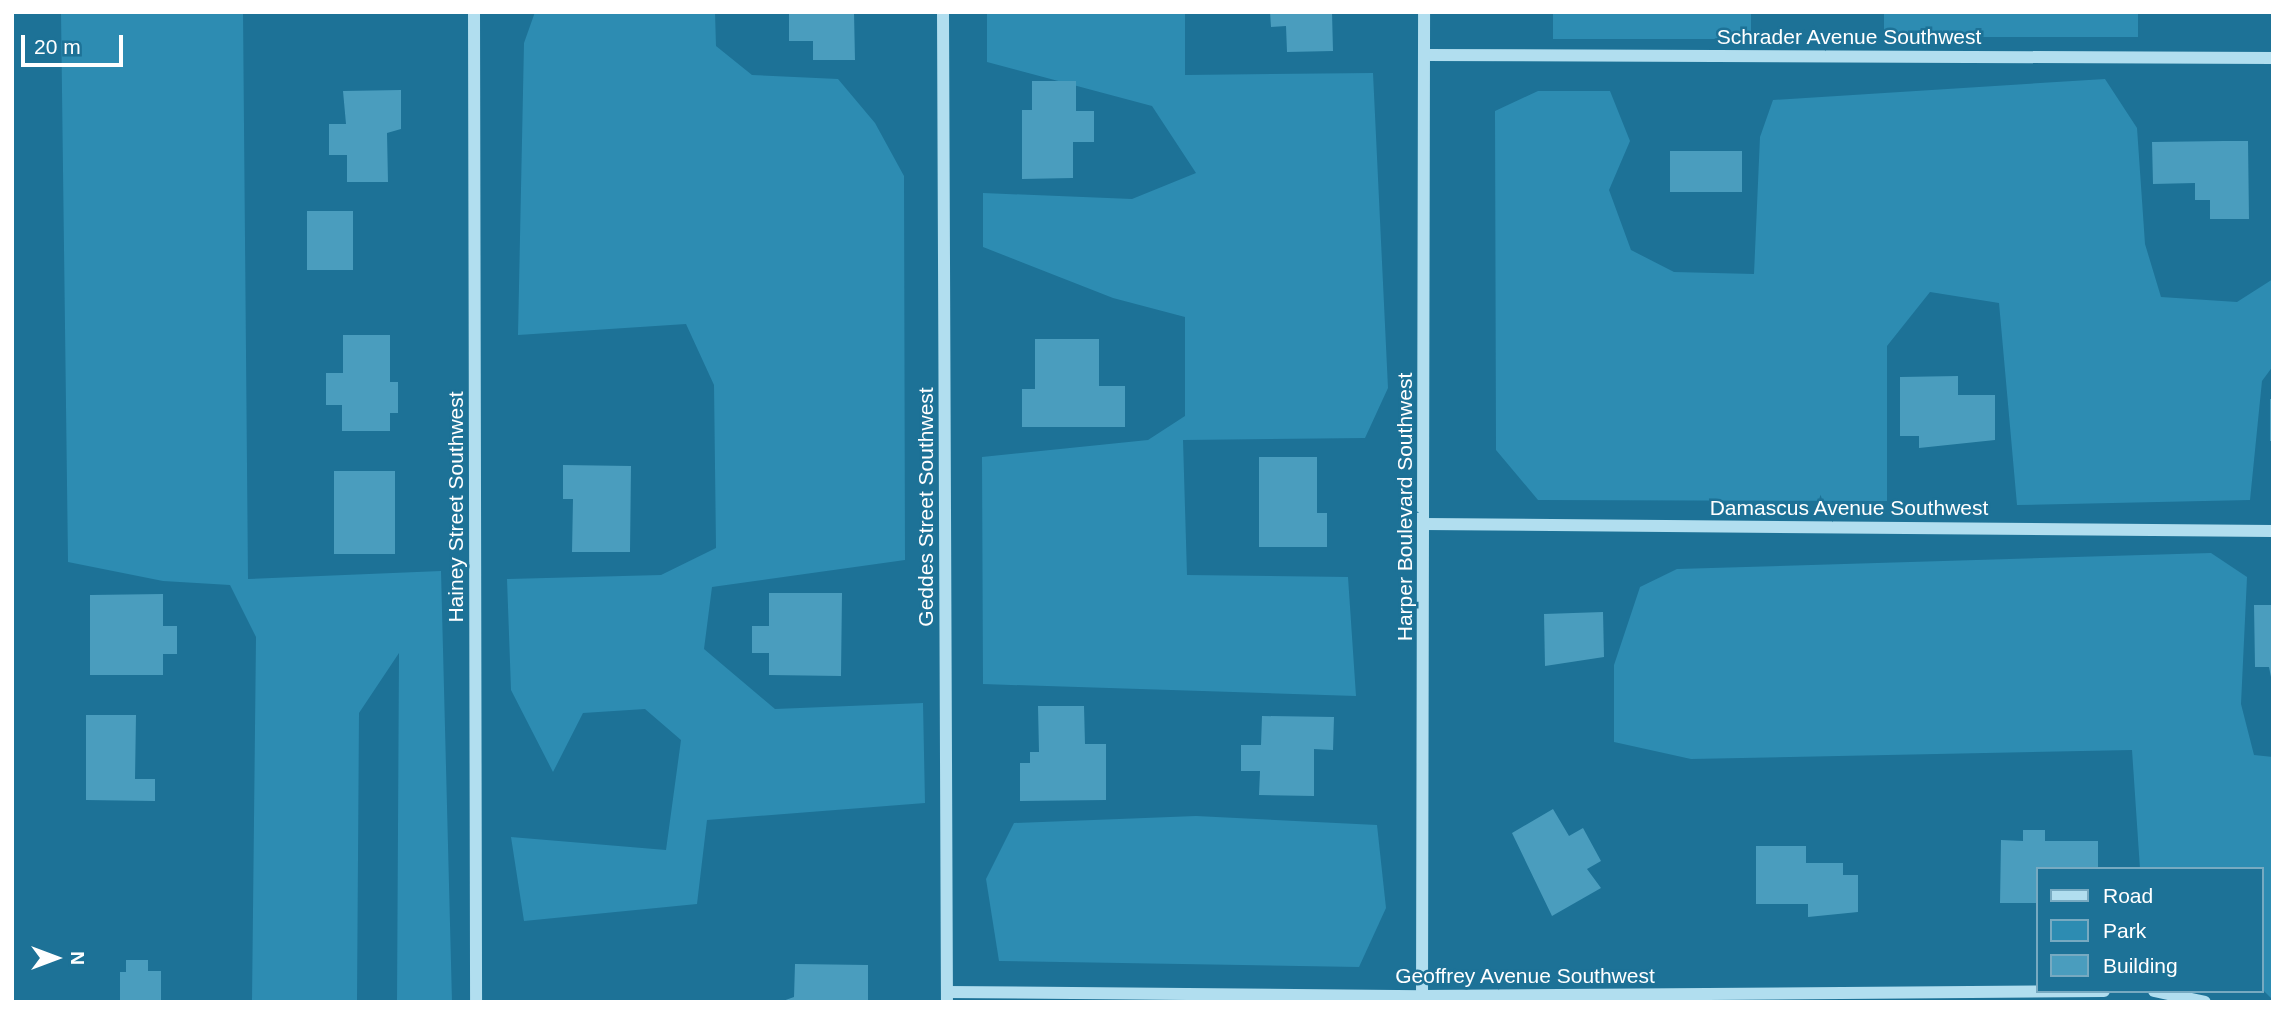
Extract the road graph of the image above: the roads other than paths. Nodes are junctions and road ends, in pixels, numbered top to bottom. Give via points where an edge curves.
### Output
1 (474, 12) edge
2 (943, 12) edge
3 (1424, 12) edge
4 (1424, 55) junction
5 (2273, 58) edge
6 (1424, 524) junction
7 (2273, 531) edge
8 (2036, 992) edge
9 (2163, 993) edge
10 (947, 997) edge
11 (1422, 999) edge
12 (476, 1002) edge
13 (2205, 1002) edge

1 - 12 street, Hainey Street Southwest
2 - 10 street, Geddes Street Southwest
3 - 4 street, Harper Boulevard Southwest
4 - 5 street, Schrader Avenue Southwest
4 - 6 street, Harper Boulevard Southwest
6 - 7 street, Damascus Avenue Southwest
6 - 11 street, Harper Boulevard Southwest
8 - 11 street, Geoffrey Avenue Southwest
9 - 13 street
10 - 11 street, Geoffrey Avenue Southwest

